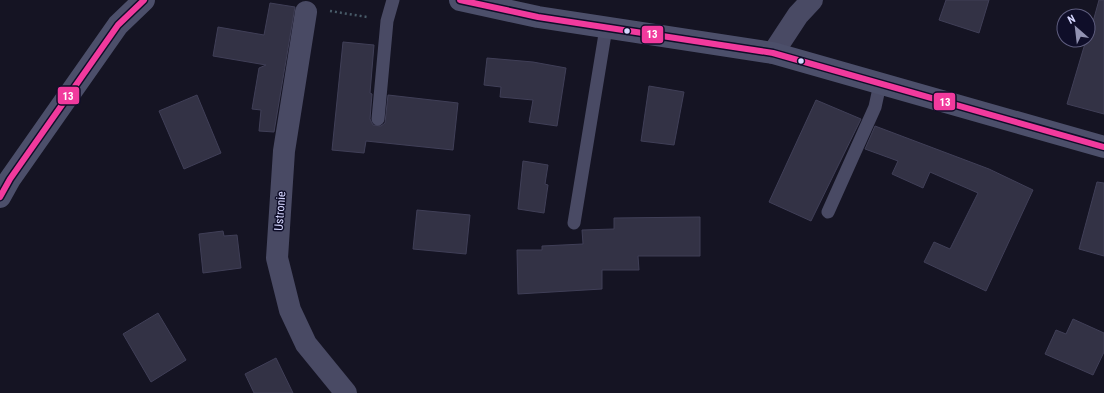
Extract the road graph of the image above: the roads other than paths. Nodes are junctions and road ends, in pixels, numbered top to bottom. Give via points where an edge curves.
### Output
1 (144, 0) edge
2 (393, 0) edge
3 (460, 0) edge
4 (812, 0) edge
5 (306, 12) road end
6 (606, 28) junction
7 (773, 53) junction
8 (880, 84) junction
9 (378, 119) dead end
10 (1104, 147) edge
11 (0, 197) edge
12 (828, 212) dead end
13 (574, 223) dead end
14 (346, 393) edge

1 - 11 main road via 118,25
2 - 9 lane via 387,21
3 - 6 main road via 538,17
4 - 7 street via 798,14
5 - 14 street, Ustronie via 284,151 277,258 290,310 306,344
6 - 7 main road
6 - 13 lane
7 - 8 main road
8 - 10 main road
8 - 12 lane via 875,108

